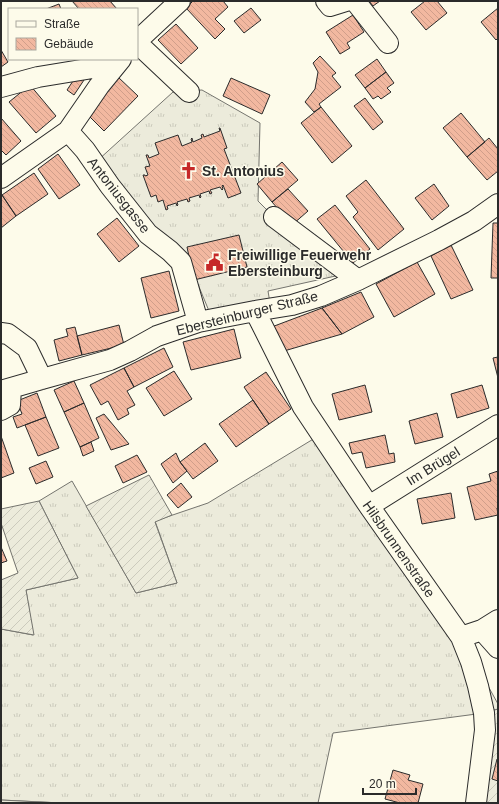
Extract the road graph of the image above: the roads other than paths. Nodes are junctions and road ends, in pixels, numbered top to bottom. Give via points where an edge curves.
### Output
1 (180, 1) edge
2 (326, 1) edge
3 (346, 1) edge
4 (355, 1) edge
5 (138, 41) edge
6 (138, 43) edge
7 (388, 43) dead end
8 (118, 63) edge
9 (1, 87) edge
10 (189, 92) dead end
11 (68, 131) junction
12 (1, 178) edge
13 (498, 204) edge
14 (274, 217) dead end
15 (358, 280) junction
16 (255, 311) junction
17 (198, 322) junction
18 (1, 333) edge
19 (42, 379) junction
20 (6, 390) edge
21 (1, 410) edge
22 (498, 425) edge
23 (369, 506) junction
24 (490, 625) edge
25 (461, 637) junction
26 (498, 648) edge
27 (476, 803) edge

1 - 5 street
2 - 3 street via 330,6
4 - 7 street
6 - 10 street
8 - 9 street via 38,77
8 - 11 street
11 - 12 street
11 - 17 street, Antoniusgasse via 148,234 181,262
13 - 15 street, Ebersteinburger Straße via 474,221
14 - 15 street
15 - 16 street, Ebersteinburger Straße via 292,305
16 - 17 street, Ebersteinburger Straße
16 - 23 street, Hilsbrunnenstraße via 303,407
17 - 19 street, Ebersteinburger Straße via 157,336 110,360
18 - 19 street via 8,334 27,348
19 - 20 street, Ebersteinburger Straße
20 - 21 street via 10,405
22 - 23 street, Im Brügel
23 - 25 street, Hilsbrunnenstraße
24 - 25 street
24 - 26 street
25 - 27 street, Hilsbrunnenstraße via 484,713 485,730

